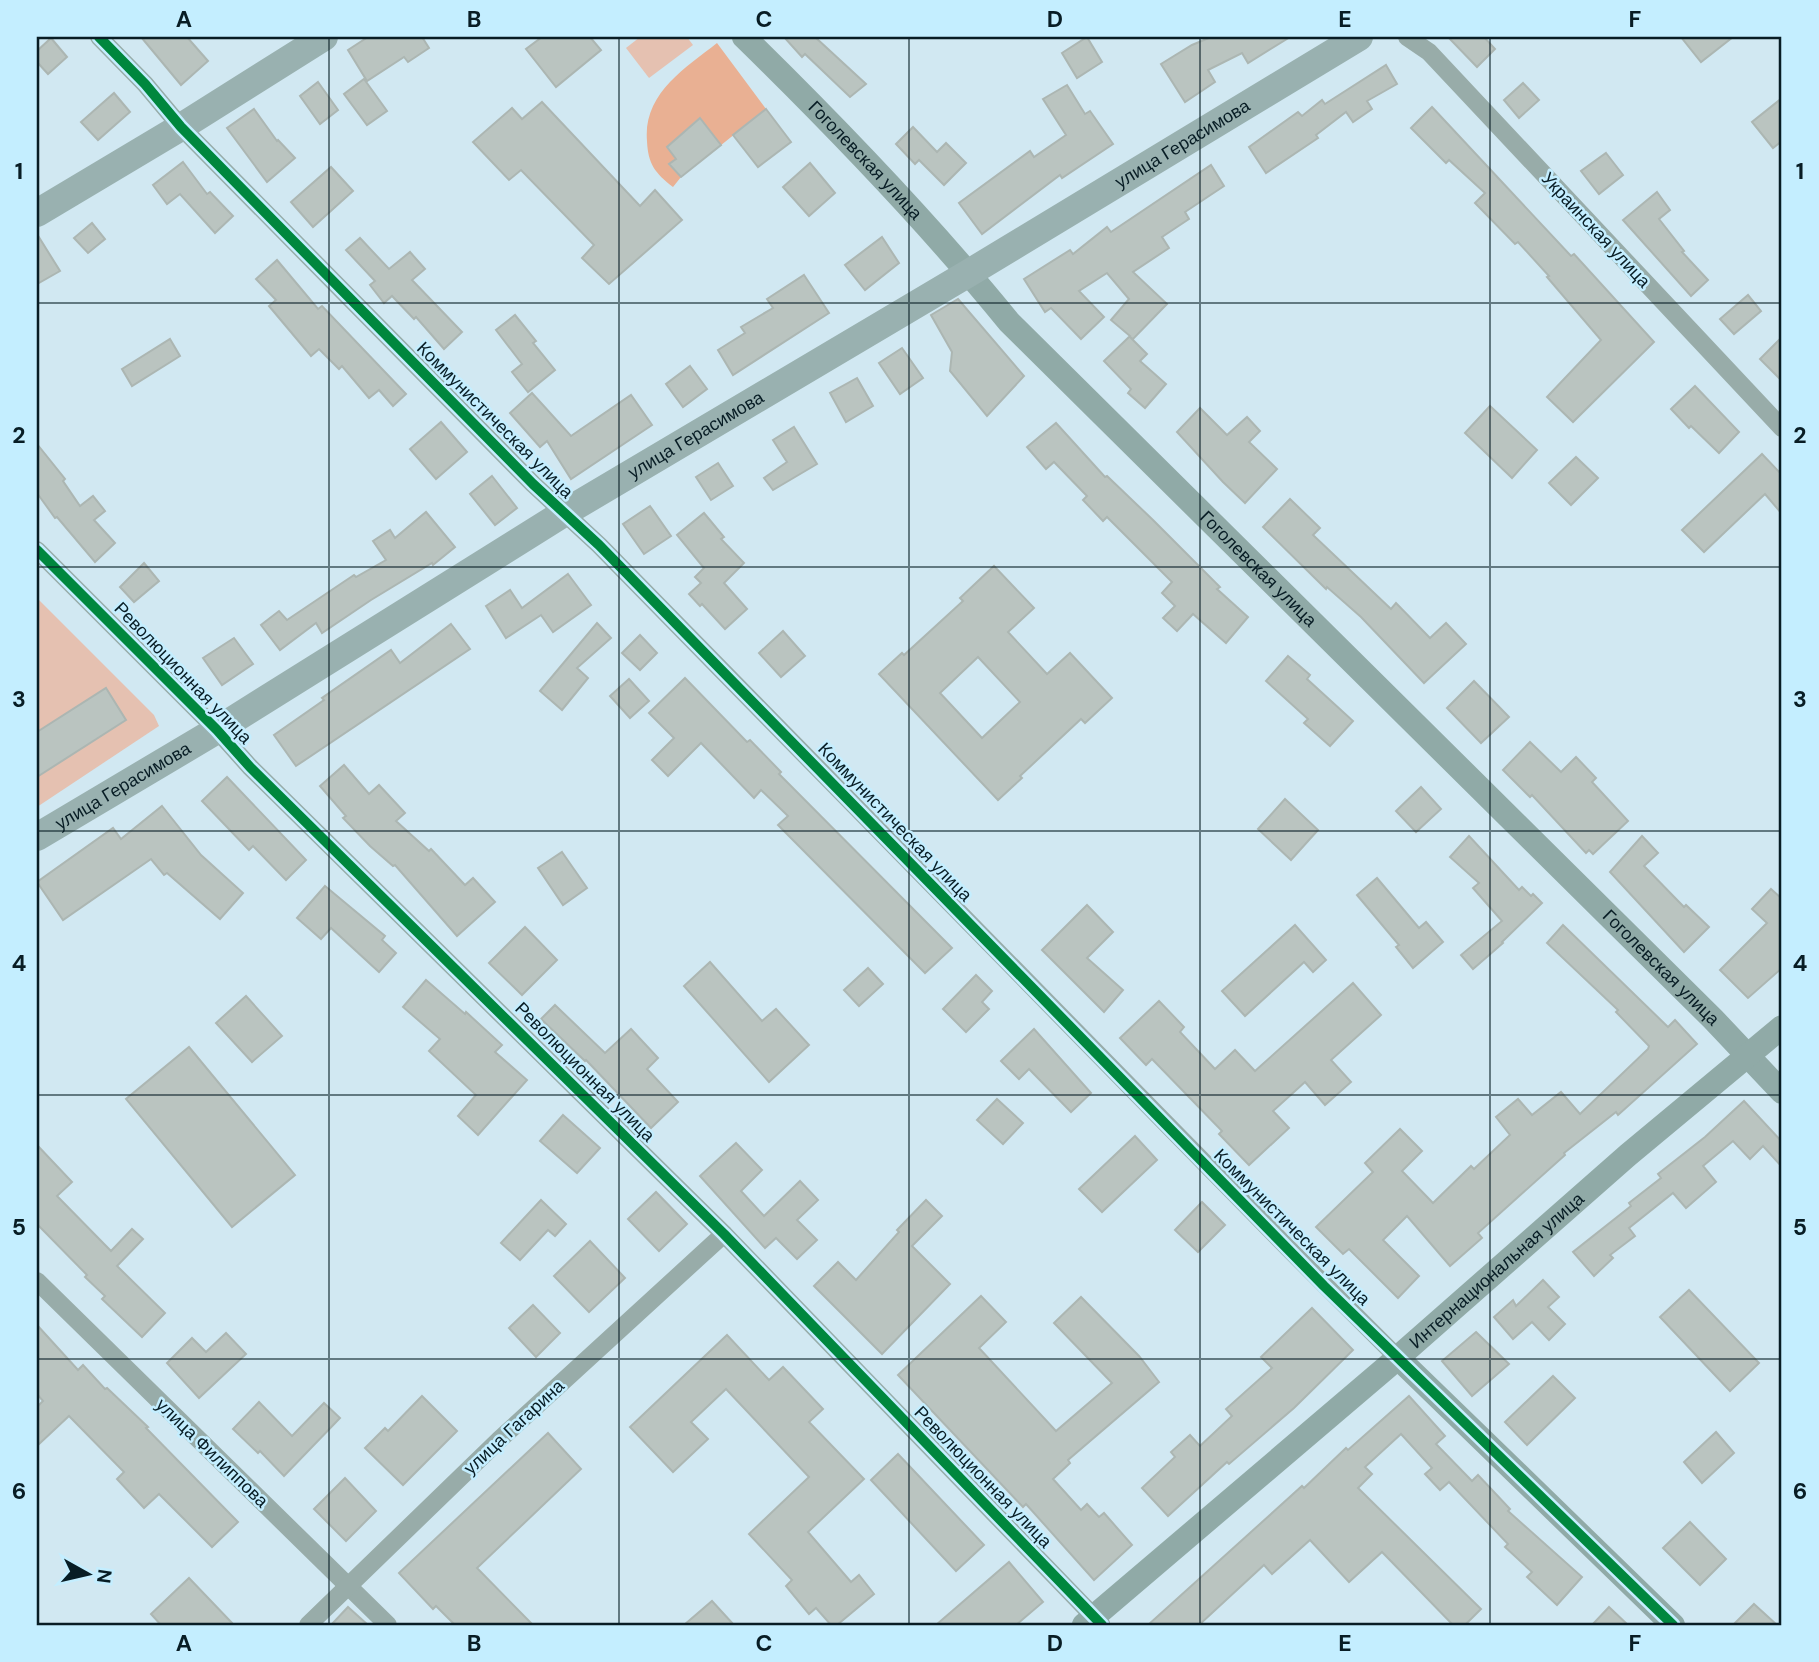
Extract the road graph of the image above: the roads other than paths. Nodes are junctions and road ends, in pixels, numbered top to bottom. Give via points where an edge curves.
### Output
1 (99, 37) edge
2 (324, 37) edge
3 (744, 37) edge
4 (1359, 37) edge
5 (1407, 37) edge
6 (181, 127) junction
7 (37, 213) edge
8 (969, 273) junction
9 (1782, 428) edge
10 (564, 513) junction
11 (37, 550) edge
12 (216, 730) junction
13 (37, 837) edge
14 (1782, 1027) edge
15 (1747, 1056) junction
16 (1782, 1092) edge
17 (724, 1234) junction
18 (37, 1281) edge
19 (1398, 1358) junction
20 (349, 1587) junction
21 (1093, 1622) edge
22 (308, 1625) edge
23 (388, 1625) edge
24 (1673, 1625) edge

1 - 6 street, Коммунистическая улица
2 - 6 main road
3 - 8 street, Гоголевская улица via 832,123
4 - 8 main road, улица Герасимова
5 - 9 street, Украинская улица via 1429,52
6 - 7 main road
6 - 10 street, Коммунистическая улица
8 - 10 main road, улица Герасимова
8 - 15 street, Гоголевская улица via 1009,322
10 - 12 main road, улица Герасимова
10 - 19 street, Коммунистическая улица
11 - 12 street, Революционная улица
12 - 13 main road, улица Герасимова
12 - 17 street, Революционная улица
14 - 15 street, Интернациональная улица
15 - 16 street, Гоголевская улица
15 - 19 street, Интернациональная улица
17 - 20 street, улица Гагарина via 499,1440
17 - 21 street, Революционная улица
18 - 20 street, улица Филиппова
19 - 21 street, Интернациональная улица
19 - 24 street, Коммунистическая улица
20 - 22 street, улица Гагарина
20 - 23 street, улица Филиппова

